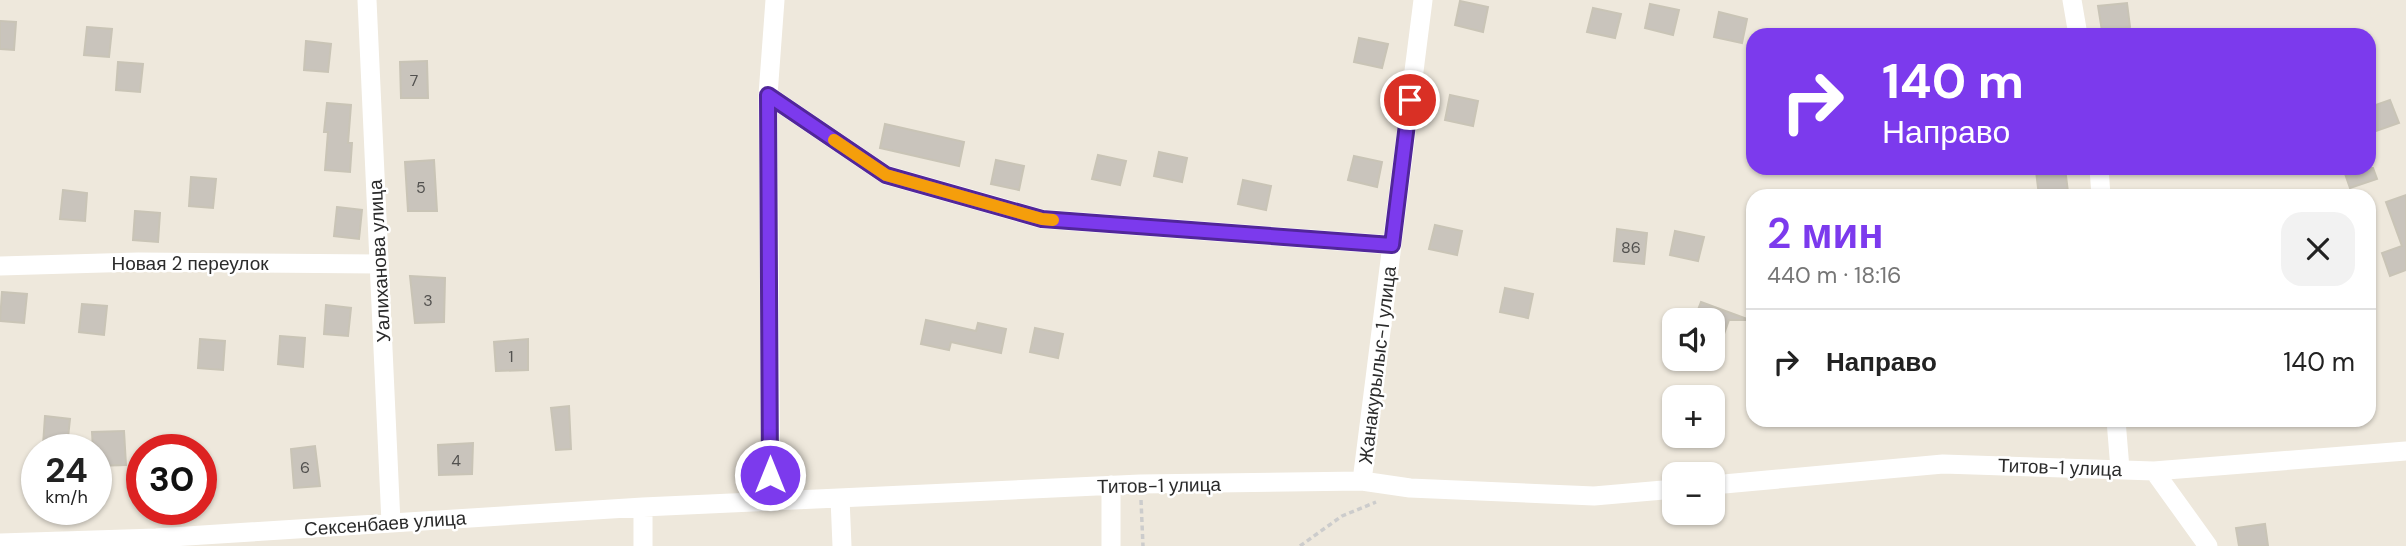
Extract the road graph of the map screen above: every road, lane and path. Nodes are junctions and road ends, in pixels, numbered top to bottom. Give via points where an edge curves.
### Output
1 (367, 0) edge
2 (775, 0) edge
3 (1423, 0) edge
4 (2072, 0) edge
5 (2077, 28) edge
6 (768, 95) junction
7 (1392, 245) junction
8 (379, 264) junction
9 (0, 266) edge
10 (2117, 427) edge
11 (2406, 451) edge
12 (2120, 469) junction
13 (2154, 471) junction
14 (1362, 481) junction
15 (1140, 484) junction
16 (1725, 484) edge
17 (1111, 485) junction
18 (1410, 488) junction
19 (1662, 490) edge
20 (840, 498) junction
21 (771, 502) junction
22 (643, 508) junction
23 (391, 523) junction
24 (156, 542) edge
25 (0, 543) edge
26 (643, 546) edge
27 (842, 546) edge
28 (1111, 546) edge
29 (1143, 546) edge
30 (1300, 546) edge
31 (2208, 546) edge

1 - 8 street, Уалиханова улица
2 - 6 street
3 - 7 street, Жанакурылыс-1 улица
4 - 5 street
6 - 7 street via 886,175 1042,219
6 - 21 street
7 - 14 street, Жанакурылыс-1 улица
8 - 9 street, Новая 2 переулок
8 - 23 street, Уалиханова улица
10 - 12 street
11 - 13 street, Титов-1 улица
12 - 13 street, Титов-1 улица
12 - 16 street, Титов-1 улица via 1943,464
13 - 31 street
14 - 15 street, Титов-1 улица
14 - 18 street, Титов-1 улица
15 - 17 street, Титов-1 улица
15 - 29 path
17 - 20 street, Титов-1 улица
17 - 28 street
18 - 19 street, Титов-1 улица via 1594,496
18 - 30 path via 1342,516
20 - 21 street, Титов-1 улица
20 - 27 street
21 - 22 street, Титов-1 улица
22 - 23 street, Сексенбаев улица
22 - 26 street
23 - 24 street, Сексенбаев улица
24 - 25 street, Сексенбаев улица

